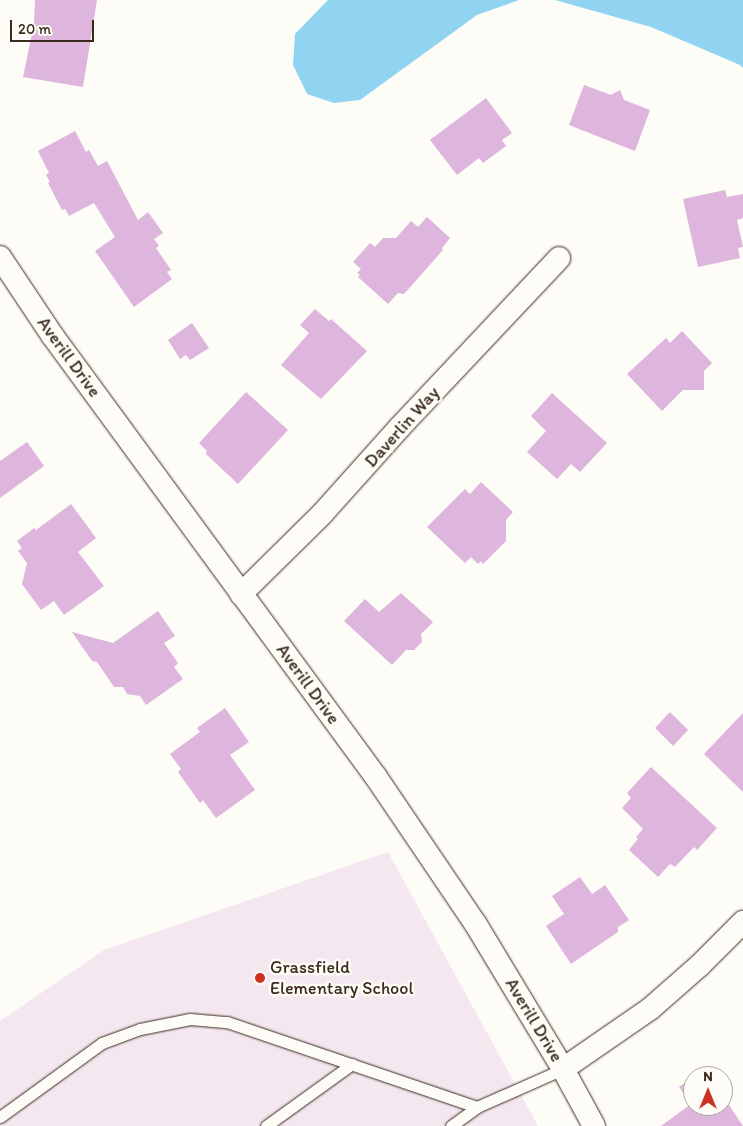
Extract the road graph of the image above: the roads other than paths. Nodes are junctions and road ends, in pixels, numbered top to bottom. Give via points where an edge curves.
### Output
1 (0, 257) edge
2 (559, 258) dead end
3 (241, 594) junction
4 (743, 922) edge
5 (352, 1064) junction
6 (563, 1069) junction
7 (477, 1107) junction
8 (0, 1117) edge
9 (266, 1126) edge
10 (451, 1126) edge
11 (594, 1126) edge

1 - 3 street, Averill Drive via 52,335
2 - 3 street, Daverlin Way via 322,514
3 - 6 street, Averill Drive via 376,777 476,923
4 - 6 street via 650,1009
5 - 7 lane
5 - 8 lane via 227,1022 190,1019 140,1029 102,1043
5 - 9 lane
6 - 7 lane
6 - 11 street, Averill Drive
7 - 10 lane

